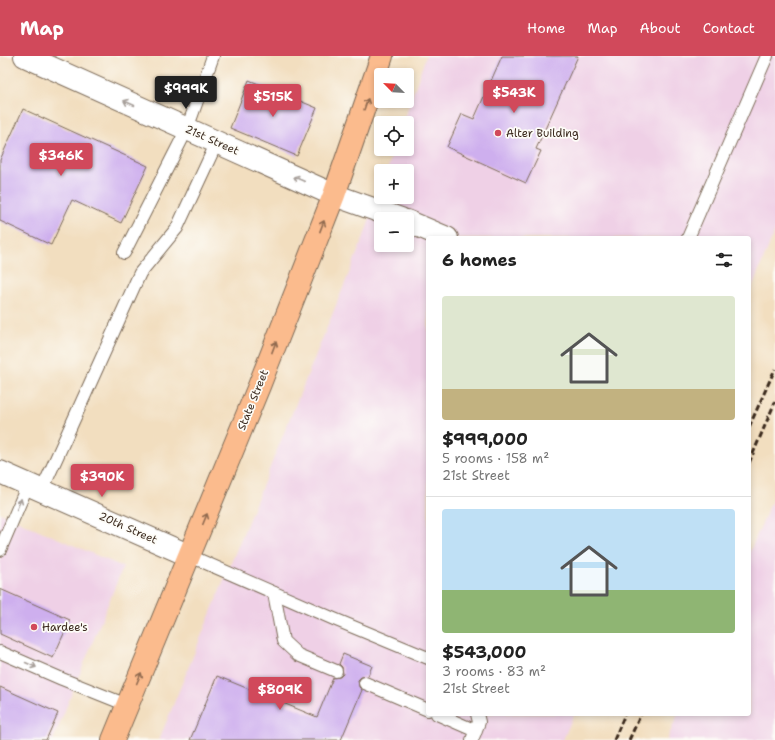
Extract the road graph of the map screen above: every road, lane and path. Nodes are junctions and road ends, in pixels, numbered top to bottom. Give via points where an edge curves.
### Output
1 (24, 56) edge
2 (213, 56) edge
3 (382, 56) edge
4 (767, 56) edge
5 (187, 128) junction
6 (217, 142) junction
7 (334, 194) junction
8 (382, 212) edge
9 (414, 224) edge
10 (442, 236) edge
11 (689, 236) edge
12 (124, 253) dead end
13 (2, 477) edge
14 (35, 487) junction
15 (0, 550) edge
16 (190, 556) junction
17 (274, 593) junction
18 (0, 652) edge
19 (426, 657) edge
20 (336, 671) dead end
21 (365, 683) dead end
22 (128, 705) junction
23 (426, 709) edge
24 (441, 716) edge
25 (478, 716) edge
26 (474, 735) edge
27 (113, 740) edge

5 -> 1 street, 21st Street
2 - 5 lane
7 -> 3 main road, State Street
4 - 11 lane
5 - 6 street, 21st Street
5 - 12 lane
7 -> 6 street, 21st Street
6 - 14 lane via 177,228 140,273
7 - 8 street, 21st Street
16 -> 7 main road, State Street
9 - 10 street
13 - 14 street, 20th Street
15 -> 14 lane
14 - 16 street, 20th Street
16 - 17 lane
22 -> 16 main road, State Street
17 - 19 lane
17 - 20 lane via 283,642 298,655
18 -> 22 lane
21 - 23 lane
22 - 27 main road, State Street
24 - 26 lane
25 - 26 lane via 479,722

